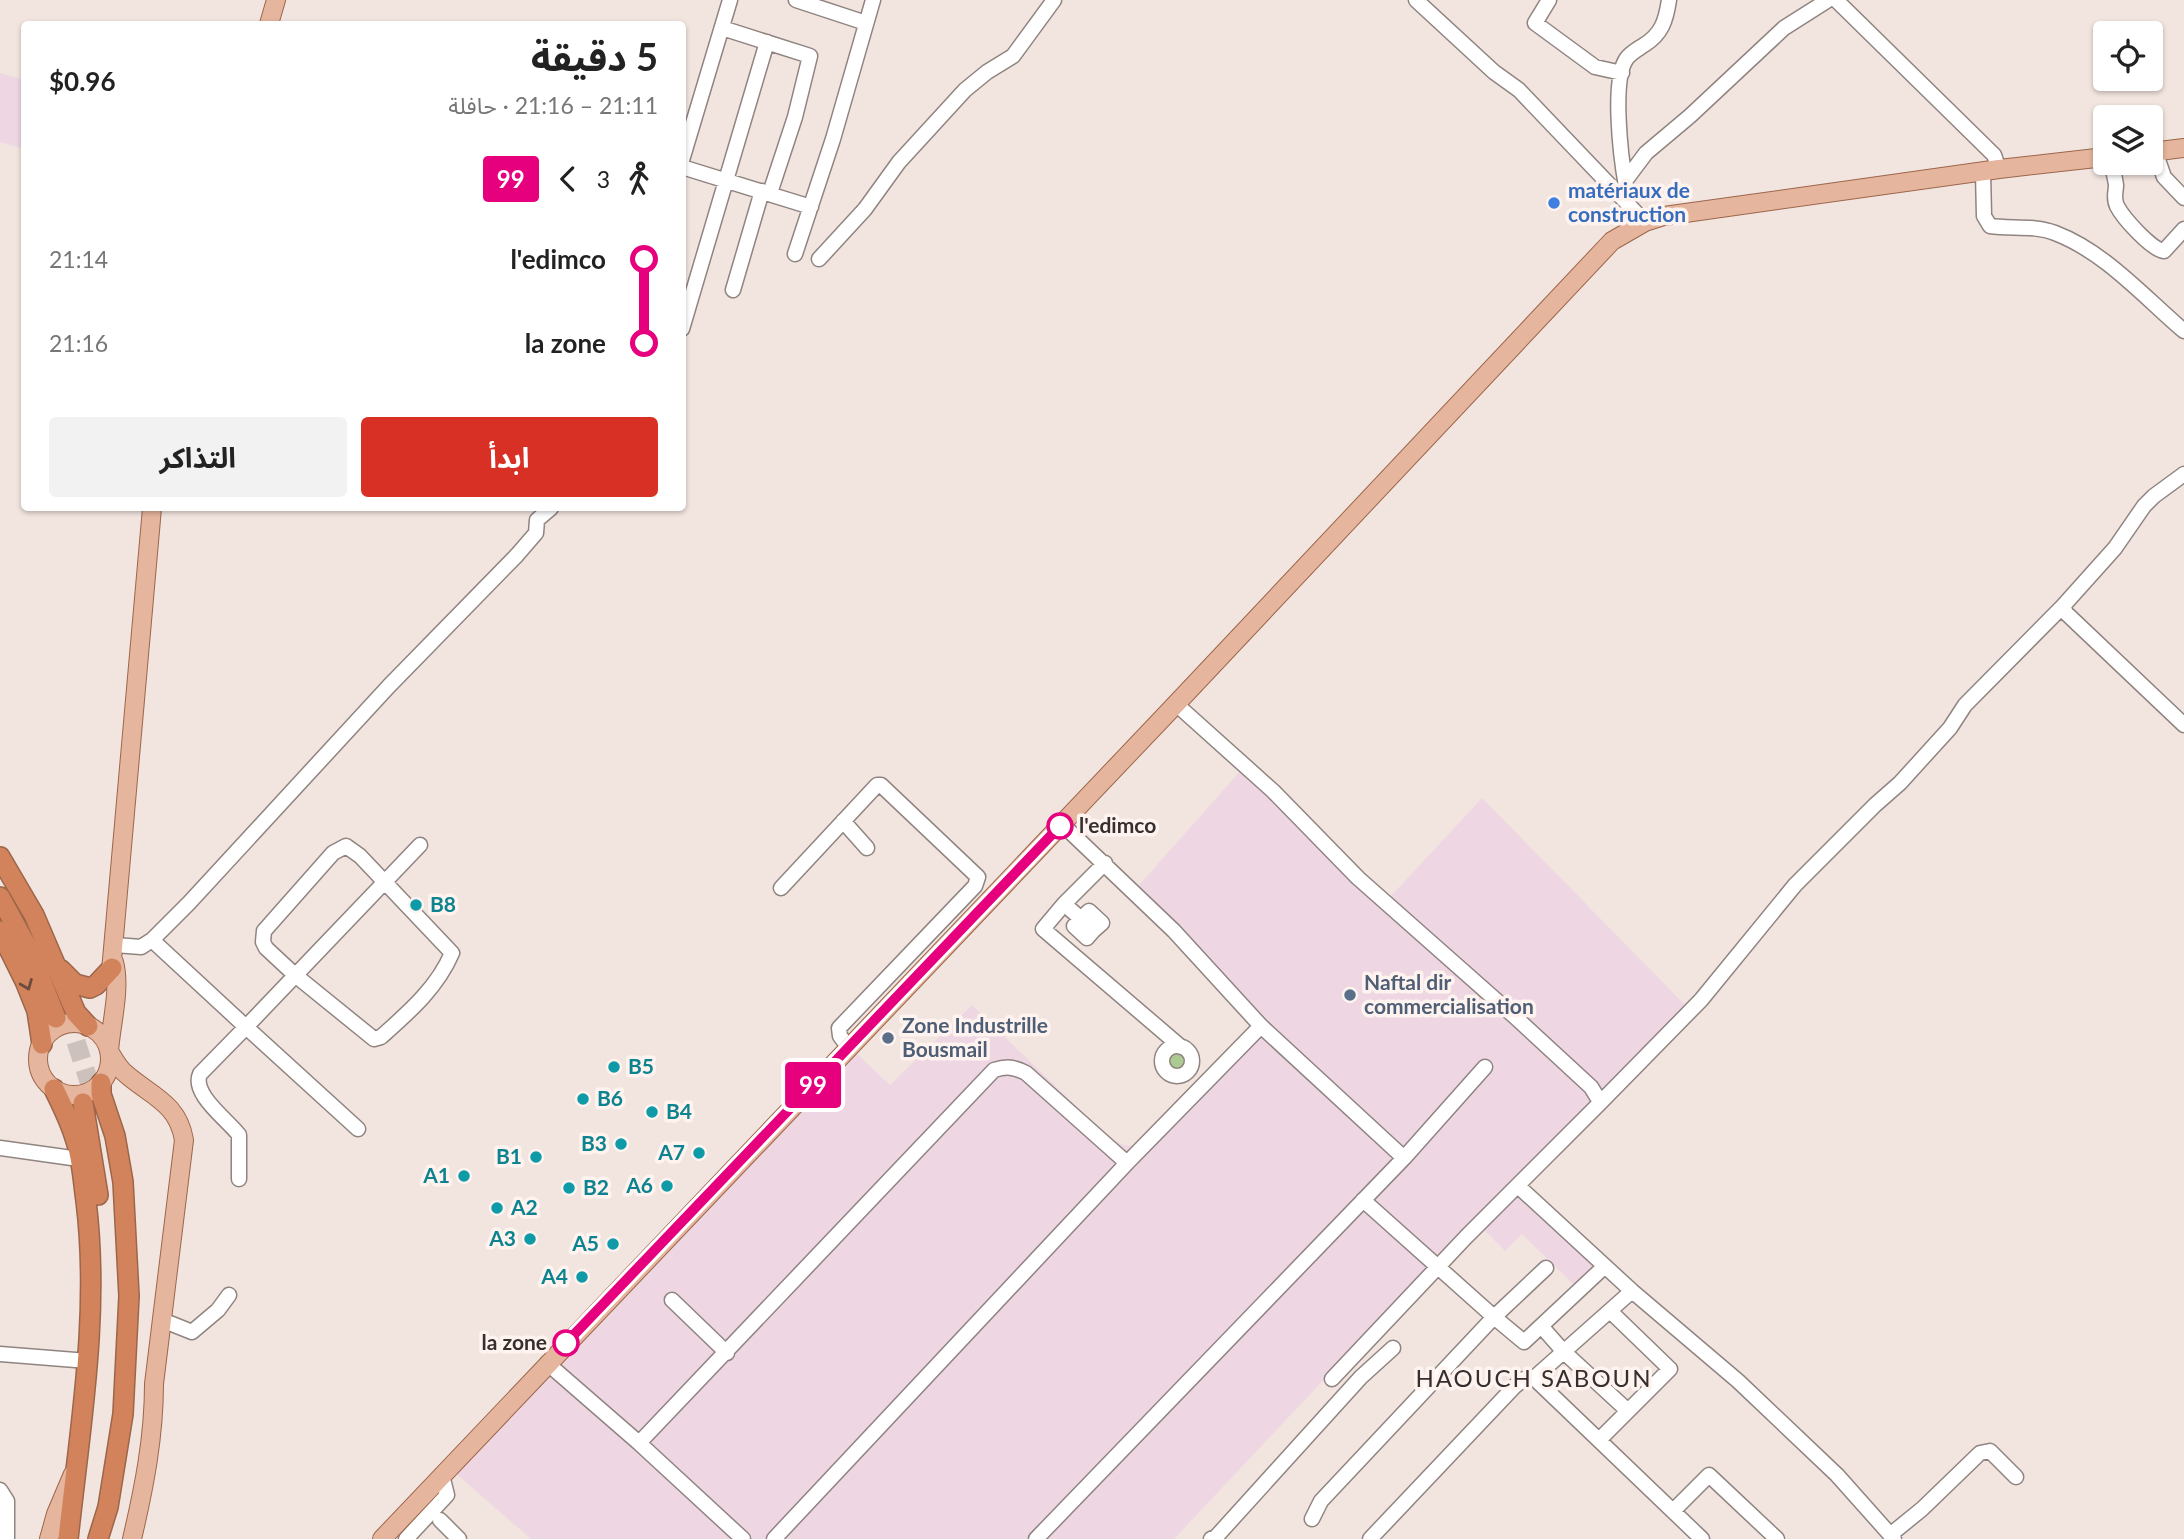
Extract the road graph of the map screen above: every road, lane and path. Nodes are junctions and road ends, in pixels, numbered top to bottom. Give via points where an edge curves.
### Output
1 (276, 0) edge
2 (730, 0) edge
3 (796, 0) edge
4 (873, 0) edge
5 (1054, 0) edge
6 (1416, 0) edge
7 (1549, 0) edge
8 (1669, 0) edge
9 (1828, 0) edge
10 (1836, 0) edge
11 (812, 3) edge
12 (269, 21) edge
13 (866, 23) junction
14 (722, 28) junction
15 (767, 42) junction
16 (1622, 73) junction
17 (686, 147) edge
18 (2184, 148) edge
19 (2163, 151) edge
20 (2093, 158) edge
21 (686, 168) edge
22 (1991, 170) junction
23 (2113, 175) edge
24 (2163, 175) edge
25 (726, 181) junction
26 (1625, 181) junction
27 (766, 192) junction
28 (2184, 198) edge
29 (1629, 203) junction
30 (811, 207) junction
31 (1645, 222) junction
32 (2184, 229) edge
33 (795, 254) dead end
34 (819, 258) dead end
35 (733, 290) dead end
36 (686, 315) edge
37 (2184, 331) edge
38 (2184, 474) edge
39 (152, 511) edge
40 (548, 511) edge
41 (2063, 606) junction
42 (1176, 704) junction
43 (2184, 725) edge
44 (843, 821) junction
45 (1062, 824) junction
46 (420, 845) dead end
47 (867, 848) dead end
48 (0, 857) edge
49 (1105, 863) junction
50 (0, 874) edge
51 (385, 882) junction
52 (781, 888) dead end
53 (0, 897) edge
54 (1064, 904) junction
55 (1094, 930) dead end
56 (0, 931) edge
57 (152, 940) junction
58 (114, 958) junction
59 (54, 961) junction
60 (295, 975) junction
61 (1261, 1026) junction
62 (246, 1027) junction
63 (91, 1028) junction
64 (42, 1044) junction
65 (1181, 1047) dead end
66 (849, 1048) junction
67 (109, 1051) junction
68 (1485, 1067) dead end
69 (54, 1089) junction
70 (93, 1095) junction
71 (163, 1102) junction
72 (1598, 1105) junction
73 (358, 1129) dead end
74 (0, 1149) edge
75 (1404, 1158) junction
76 (79, 1159) junction
77 (1127, 1163) junction
78 (239, 1179) dead end
79 (1518, 1186) junction
80 (1363, 1200) junction
81 (1605, 1266) junction
82 (1438, 1267) junction
83 (1546, 1268) dead end
84 (1632, 1291) junction
85 (229, 1295) dead end
86 (672, 1300) dead end
87 (1610, 1311) junction
88 (1494, 1317) junction
89 (162, 1321) junction
90 (1542, 1327) junction
91 (1393, 1348) dead end
92 (1564, 1352) junction
93 (727, 1353) junction
94 (0, 1354) edge
95 (88, 1361) junction
96 (547, 1363) junction
97 (1534, 1378) junction
98 (1332, 1379) dead end
99 (1628, 1411) junction
100 (1599, 1440) junction
101 (639, 1443) junction
102 (75, 1467) junction
103 (2016, 1477) dead end
104 (0, 1490) edge
105 (1673, 1511) junction
106 (429, 1512) junction
107 (1312, 1519) dead end
108 (405, 1531) edge
109 (1892, 1537) edge
110 (7, 1539) edge
111 (49, 1539) edge
112 (69, 1539) edge
113 (88, 1539) edge
114 (98, 1539) edge
115 (132, 1539) edge
116 (382, 1539) edge
117 (458, 1539) edge
118 (743, 1539) edge
119 (774, 1539) edge
120 (1036, 1539) edge
121 (1211, 1539) edge
122 (1370, 1539) edge
123 (1702, 1539) edge
124 (1777, 1539) edge

1 - 12 main road
2 - 14 street
3 - 11 street
4 - 13 street
5 - 34 street via 1013,56 965,90
6 - 29 street via 1519,90
7 - 16 street via 1535,23 1595,67
8 - 16 street via 1659,33 1630,55
9 - 26 street via 1784,28 1646,153
10 - 22 street via 1994,155
11 - 13 street
13 - 30 street
14 - 15 street
14 - 17 street
15 - 25 street
15 - 27 street via 810,56 795,117
16 - 26 street via 1620,154
18 - 19 main road
20 - 22 main road
21 - 25 street
22 - 31 main road
22 - 37 street via 1984,216 1990,226 2053,232 2079,245 2097,255
23 - 32 street via 2118,207 2158,251 2164,251
24 - 28 street
25 - 27 street
25 - 36 street
26 - 29 street
27 - 30 street
27 - 35 street
29 - 31 street
30 - 33 street
31 - 42 main road via 1612,241
38 - 41 street via 2144,506 2115,548
39 - 58 main road
40 - 57 street via 537,520 536,533 517,555
41 - 43 street
41 - 72 street via 1965,705 1900,783 1795,885 1701,1000
42 - 45 main road
42 - 72 street via 1273,791 1358,878 1591,1087
44 - 47 street
44 - 52 street
44 - 66 street via 874,786 881,785 978,877 975,886 839,1028
45 - 49 street
45 - 66 main road
46 - 51 street
48 - 59 highway
49 - 54 street
49 - 61 street
50 - 53 highway via 31,925 62,1016
51 - 60 street
51 - 60 street via 346,846 333,853 264,931 266,948
51 - 60 street via 452,953 421,1001 374,1040
54 - 55 street via 1081,919 1074,926 1087,938
54 - 65 street via 1043,929
56 -> 64 highway via 37,1012
57 - 58 street
57 - 62 street
58 - 59 highway via 90,988 66,976
58 - 63 main road via 106,1011
58 - 67 main road
59 - 63 highway via 76,1013
60 - 62 street
61 - 75 street
61 - 77 street
62 - 73 street
62 - 78 street via 197,1080 213,1108 239,1135
63 - 64 main road via 79,1023 61,1026
63 - 67 main road via 102,1035
64 - 69 main road via 41,1074
66 - 96 main road
67 - 70 main road via 109,1068
67 - 71 main road via 124,1073
68 - 75 street
69 - 70 main road via 70,1095 95,1089
69 - 76 highway via 76,1139
70 - 71 main road via 112,1081
70 - 112 highway via 103,1298 95,1410 80,1510
70 - 113 highway via 116,1199 119,1267 108,1423
70 - 114 highway via 101,1094 124,1182 129,1296 123,1414 108,1507
71 - 89 main road via 180,1124 184,1140
72 - 79 street
74 - 76 street
75 - 80 street
76 - 95 highway via 90,1229
77 - 93 street via 1026,1073 1005,1066 994,1070
77 - 119 street
79 - 81 street
79 - 82 street
80 - 82 street
80 - 120 street
81 - 84 street
81 - 90 street
82 - 88 street
82 - 98 street
83 - 88 street
84 - 87 street
84 - 109 street via 1738,1381 1837,1475
85 - 89 street via 192,1332
86 - 93 street
87 - 92 street
87 - 99 street via 1670,1368
88 - 90 street via 1524,1342
88 - 107 street via 1321,1501
89 - 115 main road via 149,1457
90 - 92 street
91 - 121 street
92 - 97 street
92 - 99 street
93 - 101 street
94 - 95 street
95 - 102 highway
96 - 101 street
96 - 106 main road via 442,1475
97 - 100 street
97 - 122 street via 1515,1386
99 - 100 street
100 - 105 street
101 - 118 street
102 - 111 main road
102 - 112 highway
103 - 109 street via 1990,1451 1980,1452
104 - 110 street via 7,1501
105 - 123 street
105 - 124 street via 1709,1475
106 - 108 main road
106 - 117 street
108 - 116 main road

